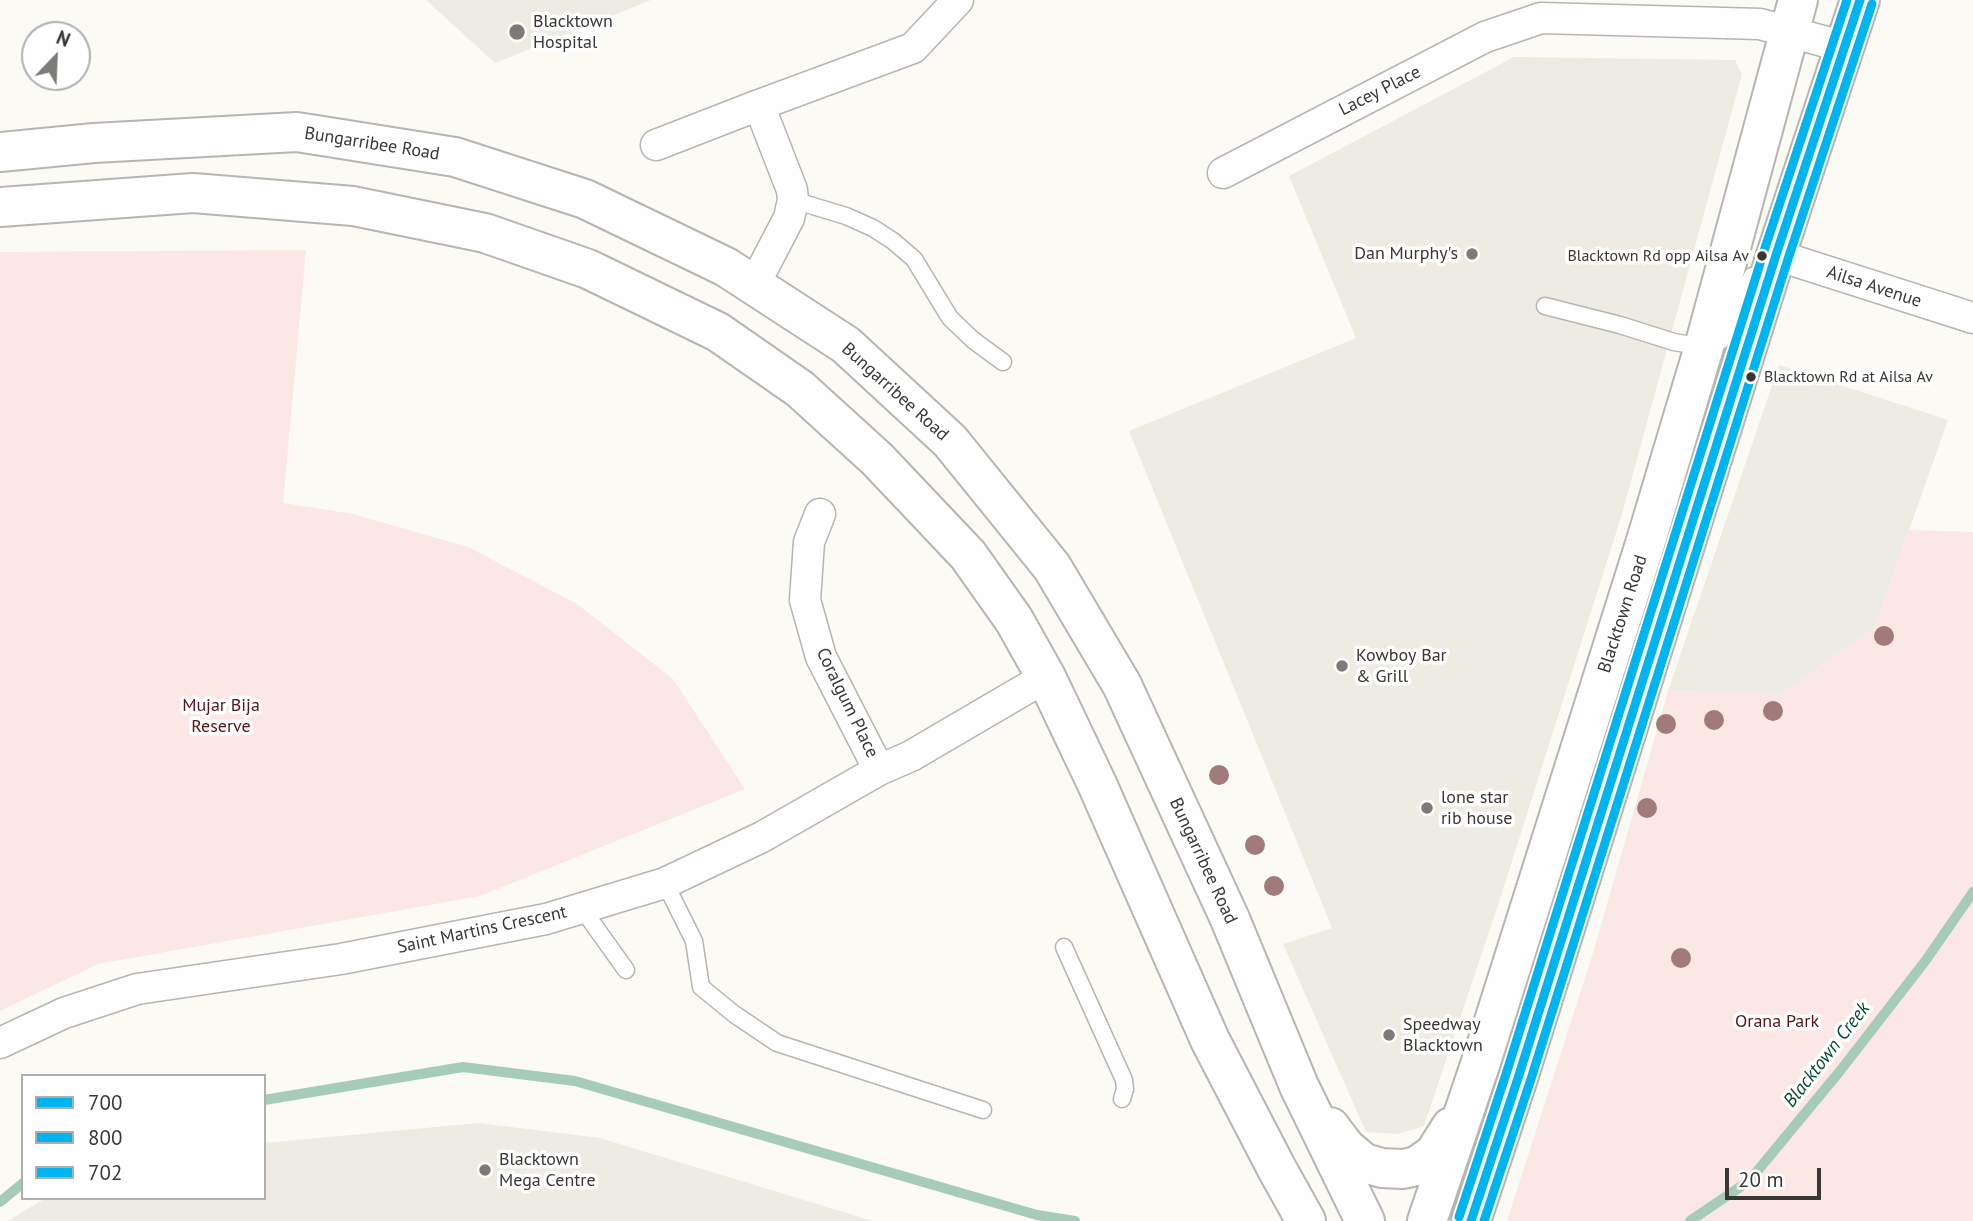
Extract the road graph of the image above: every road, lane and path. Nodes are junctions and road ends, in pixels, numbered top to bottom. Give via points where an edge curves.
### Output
1 (958, 0) edge
2 (1860, 0) edge
3 (1540, 9) edge
4 (1794, 16) edge
5 (1845, 47) junction
6 (759, 105) junction
7 (656, 145) dead end
8 (0, 152) edge
9 (1223, 173) dead end
10 (793, 200) junction
11 (0, 207) edge
12 (1776, 256) junction
13 (754, 285) junction
14 (1545, 306) dead end
15 (1973, 318) edge
16 (1704, 347) junction
17 (1003, 362) dead end
18 (820, 514) dead end
19 (1046, 677) junction
20 (879, 770) junction
21 (665, 883) junction
22 (581, 907) junction
23 (1064, 947) dead end
24 (626, 970) dead end
25 (1210, 1040) junction
26 (0, 1043) edge
27 (1482, 1059) junction
28 (1299, 1086) junction
29 (1122, 1099) dead end
30 (983, 1110) dead end
31 (1275, 1221) edge
32 (1306, 1221) edge
33 (1365, 1221) edge
34 (1427, 1221) edge
35 (1471, 1221) edge

1 - 6 street via 913,48
2 - 5 main road
3 - 4 street, Lacey Place via 1759,24
3 - 9 street, Lacey Place
4 - 5 street, Lacey Place
4 - 16 main road, Blacktown Road
5 - 12 main road
6 - 7 street
6 - 10 street
8 - 13 main road, Bungarribee Road via 297,132 455,157 585,199
10 - 13 street via 789,218
10 - 17 lane via 846,215 893,241 914,260 950,318
11 - 19 main road via 193,193 353,206 485,233 588,269 718,332 800,389 877,459 968,555 1014,620
12 - 15 street, Ailsa Avenue
12 - 16 lane via 1763,258 1754,270 1724,338
12 - 35 main road
13 - 28 main road, Bungarribee Road via 846,345 950,441 1052,567 1122,685 1230,919
14 - 16 lane
16 - 27 main road, Blacktown Road
18 - 20 street, Coralgum Place via 809,542 805,600 821,657
19 - 20 street, Saint Martins Crescent
19 - 25 main road
20 - 21 street, Saint Martins Crescent via 762,837
21 - 22 street, Saint Martins Crescent
21 - 30 lane via 694,941 701,987 777,1044
22 - 24 lane
22 - 26 street, Saint Martins Crescent via 546,919 341,959 136,989 64,1013
23 - 29 lane via 1124,1080
25 - 31 main road via 1235,1122
25 - 32 main road
27 - 28 main road via 1462,1108 1433,1154 1417,1166 1403,1169 1364,1163 1346,1148
27 - 34 main road, Blacktown Road
28 - 33 main road, Bungarribee Road

